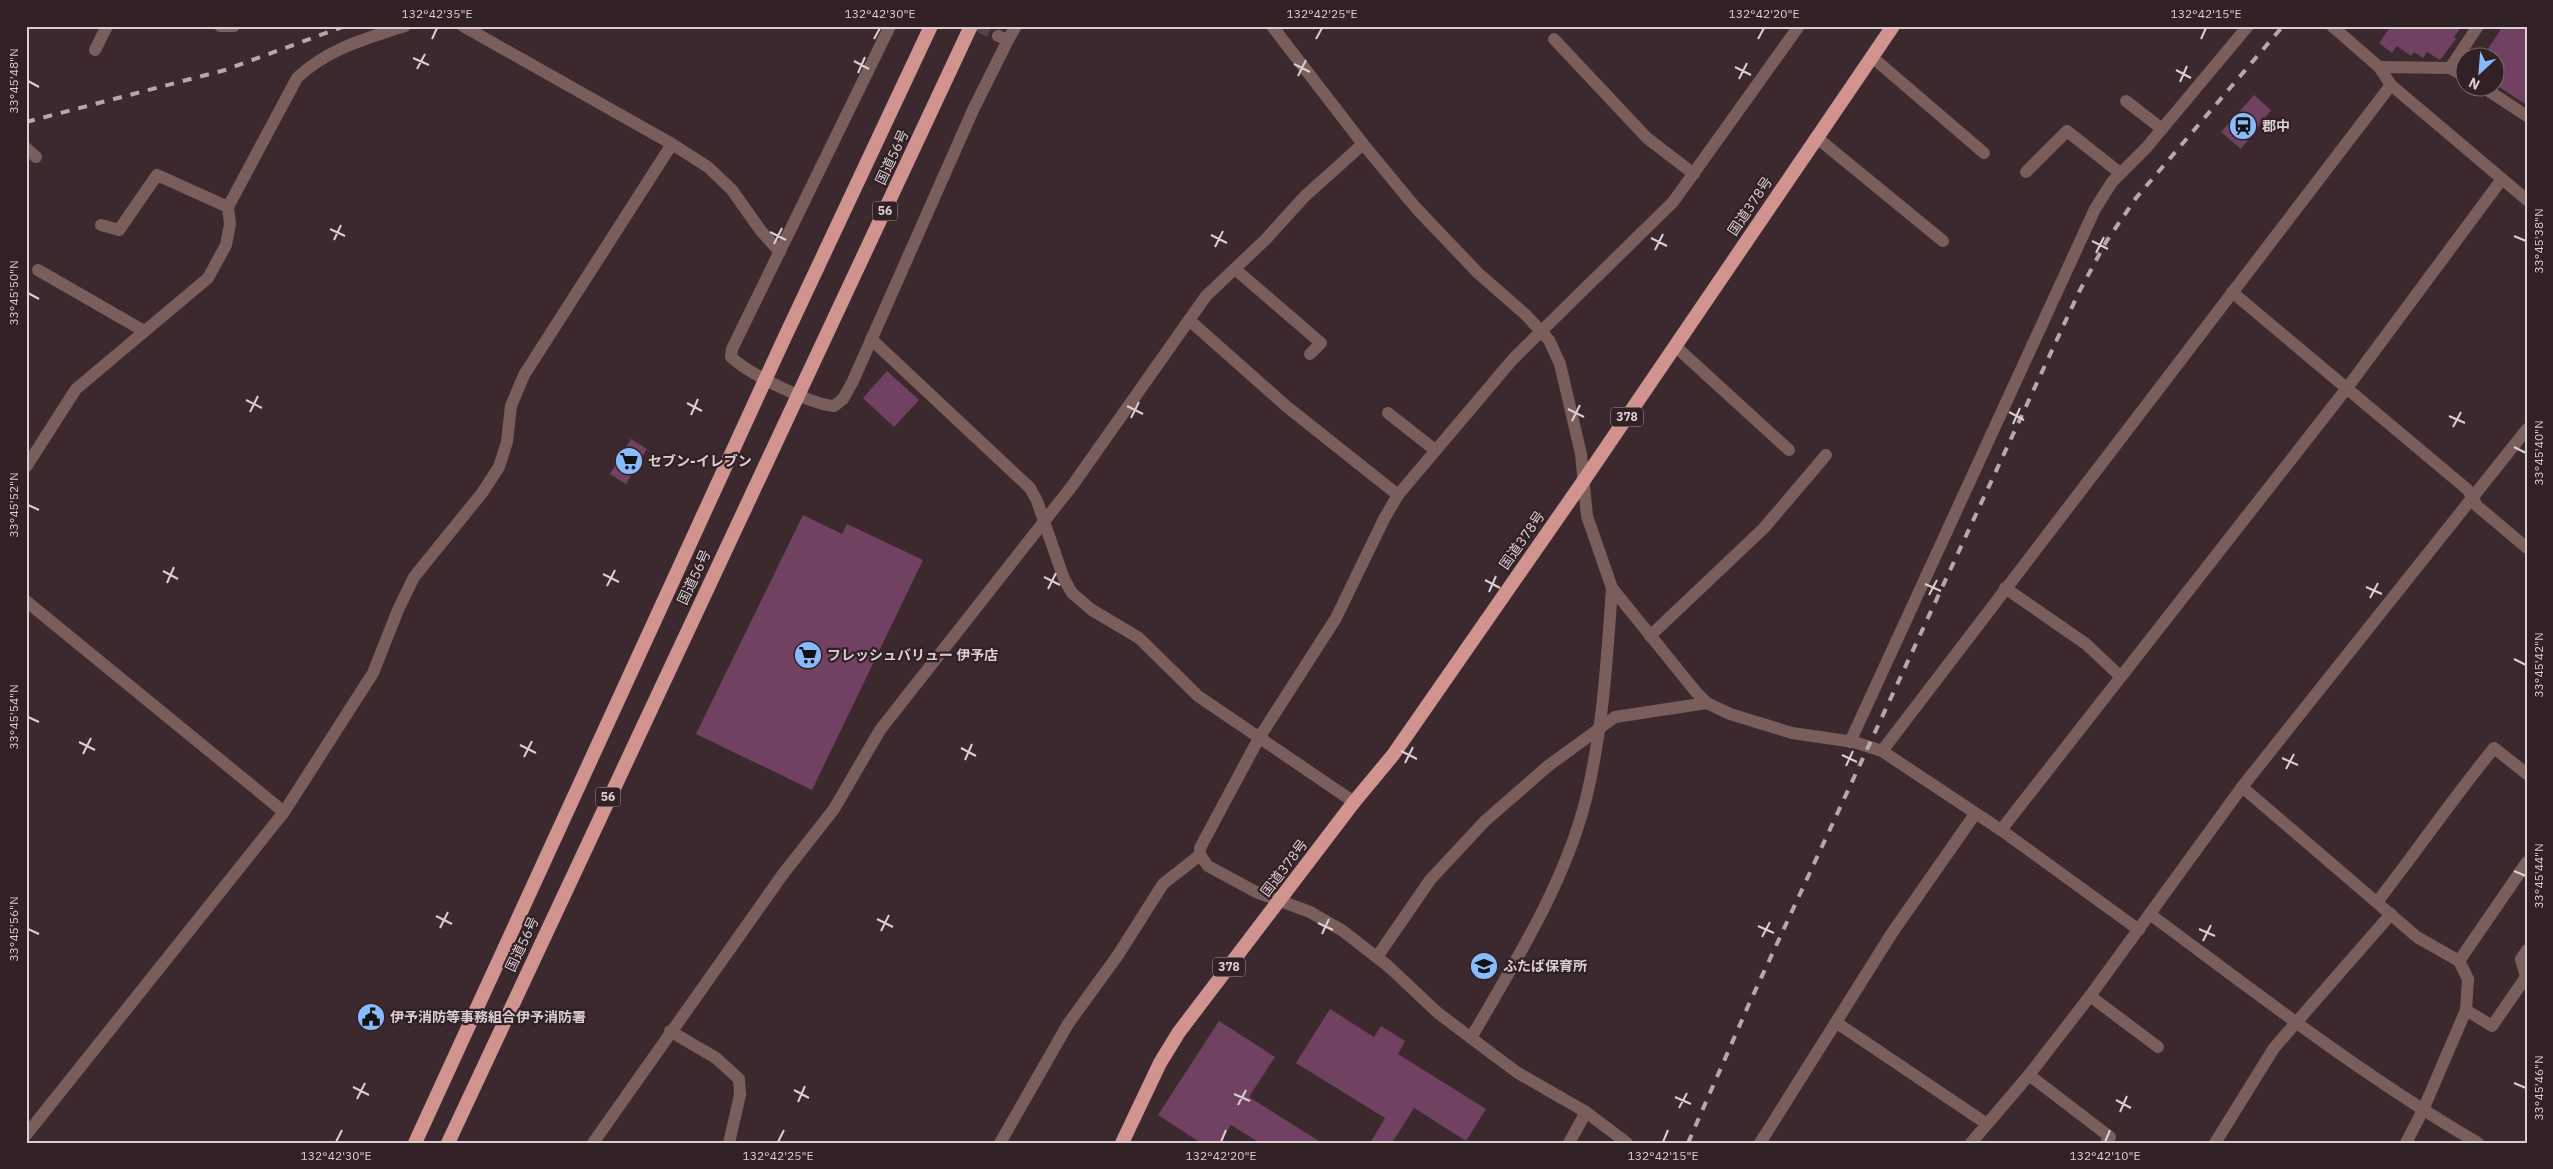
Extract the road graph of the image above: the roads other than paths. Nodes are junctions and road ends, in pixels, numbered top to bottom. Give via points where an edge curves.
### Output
1 (106, 26) edge
2 (220, 26) edge
3 (234, 26) edge
4 (405, 26) edge
5 (463, 26) edge
6 (890, 26) edge
7 (932, 26) edge
8 (971, 26) edge
9 (1016, 26) edge
10 (1272, 26) edge
11 (1799, 26) edge
12 (1893, 26) edge
13 (2248, 26) edge
14 (2332, 26) edge
15 (2478, 26) edge
16 (1554, 39) dead end
17 (95, 50) dead end
18 (1872, 57) junction
19 (2379, 67) junction
20 (2450, 68) junction
21 (2456, 71) edge
22 (2391, 85) junction
23 (2499, 98) edge
24 (2126, 101) dead end
25 (2527, 116) edge
26 (2162, 129) junction
27 (1816, 137) junction
28 (672, 144) junction
29 (1363, 144) junction
30 (26, 148) edge
31 (1984, 153) dead end
32 (36, 157) dead end
33 (2026, 172) dead end
34 (2120, 173) junction
35 (1694, 174) junction
36 (2502, 179) junction
37 (2527, 200) edge
38 (228, 208) junction
39 (101, 226) dead end
40 (1943, 240) dead end
41 (780, 252) junction
42 (1235, 268) junction
43 (38, 270) dead end
44 (2232, 292) junction
45 (1189, 320) junction
46 (144, 331) junction
47 (1541, 331) junction
48 (871, 339) junction
49 (1675, 346) junction
50 (1310, 354) dead end
51 (766, 379) junction
52 (2347, 388) junction
53 (799, 395) junction
54 (1388, 413) dead end
55 (2527, 429) edge
56 (1434, 450) junction
57 (1789, 450) dead end
58 (1826, 455) dead end
59 (28, 461) edge
60 (1582, 483) junction
61 (1398, 495) junction
62 (2472, 498) junction
63 (1042, 520) junction
64 (2527, 548) edge
65 (1612, 588) junction
66 (2006, 588) junction
67 (26, 601) edge
68 (1650, 636) junction
69 (2120, 676) junction
70 (1707, 703) junction
71 (1600, 727) junction
72 (1259, 738) junction
73 (1850, 742) junction
74 (1882, 751) junction
75 (2527, 774) edge
76 (2242, 787) junction
77 (1354, 802) junction
78 (284, 812) junction
79 (1975, 814) junction
80 (2001, 830) junction
81 (1200, 855) junction
82 (2527, 862) edge
83 (1281, 900) junction
84 (2377, 902) junction
85 (2391, 914) junction
86 (2151, 915) junction
87 (2139, 930) junction
88 (2527, 950) edge
89 (1376, 957) junction
90 (2459, 961) junction
91 (2090, 996) junction
92 (2466, 1010) junction
93 (1837, 1023) junction
94 (2298, 1023) junction
95 (670, 1031) junction
96 (1471, 1038) junction
97 (2158, 1047) dead end
98 (2029, 1075) junction
99 (2422, 1110) junction
100 (1586, 1112) junction
101 (1987, 1124) junction
102 (26, 1134) edge
103 (415, 1143) edge
104 (448, 1143) edge
105 (593, 1143) edge
106 (729, 1143) edge
107 (1000, 1143) edge
108 (1122, 1143) edge
109 (1569, 1143) edge
110 (1627, 1143) edge
111 (1760, 1143) edge
112 (1972, 1143) edge
113 (2106, 1143) edge
114 (2215, 1143) edge
115 (2406, 1143) edge
116 (2478, 1143) edge

1 - 17 street
2 - 3 street
4 - 38 street via 329,53 297,78
5 - 28 street
6 - 41 street
7 - 51 highway, 国道56号 / 56
8 - 53 highway, 国道56号 / 56
9 - 48 street via 1003,38
10 - 29 street
11 - 35 street
12 - 18 highway, 国道378号 / 378
13 - 26 street
14 - 19 street
15 - 20 street
16 - 35 street via 1647,138
18 - 27 highway, 国道378号 / 378
18 - 31 street
19 - 20 street
19 - 22 street
20 - 21 street
22 - 36 street
22 - 44 street
23 - 25 street
24 - 26 street
26 - 34 street via 2134,162
27 - 40 street
27 - 49 highway, 国道378号 / 378
28 - 41 street via 708,167 732,190
28 - 78 street via 524,375 511,406 500,467 414,577 373,673
29 - 42 street via 1305,196
29 - 47 street via 1423,216
30 - 32 street
33 - 34 street via 2067,132
34 - 73 street via 2095,210 2054,294
35 - 47 street via 1655,222
36 - 37 street
36 - 52 street
38 - 39 street via 157,175 118,230
38 - 46 street via 230,224 226,245 208,278
41 - 51 street via 731,357
42 - 45 street via 1206,296
42 - 50 street via 1321,343
43 - 46 street
44 - 52 street
44 - 66 street
45 - 61 street via 1286,406
45 - 63 street via 1072,486
46 - 59 street via 76,389
47 - 56 street
47 - 60 street via 1560,364 1581,454
48 - 53 street via 844,399 834,406 822,405
48 - 63 street via 1030,488
49 - 57 street
49 - 60 highway, 国道378号 / 378
51 - 53 street
51 - 103 highway, 国道56号 / 56
52 - 62 street via 2468,490
52 - 69 street
53 - 104 highway, 国道56号 / 56
54 - 56 street
55 - 62 street
56 - 61 street
58 - 68 street via 1764,528
60 - 65 street via 1587,516
60 - 77 highway, 国道378号 / 378 via 1392,755
61 - 72 street via 1322,642
62 - 64 street via 2477,506
62 - 76 street
63 - 72 street via 1072,593 1092,610 1139,638 1198,696
63 - 95 street via 880,730 834,809
65 - 68 street
65 - 71 street
66 - 69 street via 2086,644
66 - 74 street
67 - 78 street
68 - 70 street
69 - 80 street
70 - 71 street via 1615,717
70 - 73 street via 1730,714 1792,733
71 - 89 street via 1548,766 1485,821 1430,880
71 - 96 street via 1585,800 1564,862 1534,930
72 - 77 street
72 - 81 street via 1200,848
73 - 74 street
74 - 79 street
75 - 84 street via 2494,748
76 - 84 street
76 - 86 street
77 - 83 highway, 国道378号 / 378
78 - 102 street
79 - 80 street
79 - 93 street via 1892,933
80 - 87 street
81 - 83 street via 1208,866 1256,892
81 - 107 street via 1164,884 1068,1024
82 - 90 street
83 - 89 street via 1335,926
83 - 108 highway, 国道378号 / 378 via 1178,1032
84 - 85 street
85 - 90 street via 2417,937
85 - 94 street
86 - 87 street
86 - 94 street
87 - 91 street
88 - 92 street via 2521,958 2526,977 2492,1026
89 - 96 street
90 - 92 street via 2468,979
91 - 97 street
91 - 98 street
92 - 99 street
93 - 101 street
93 - 111 street
94 - 99 street
94 - 114 street via 2274,1048
95 - 105 street
95 - 106 street via 716,1058 739,1079 740,1095
96 - 100 street via 1518,1073
98 - 101 street
98 - 113 street via 2110,1137
99 - 115 street
99 - 116 street
100 - 109 street
100 - 110 street
101 - 112 street

